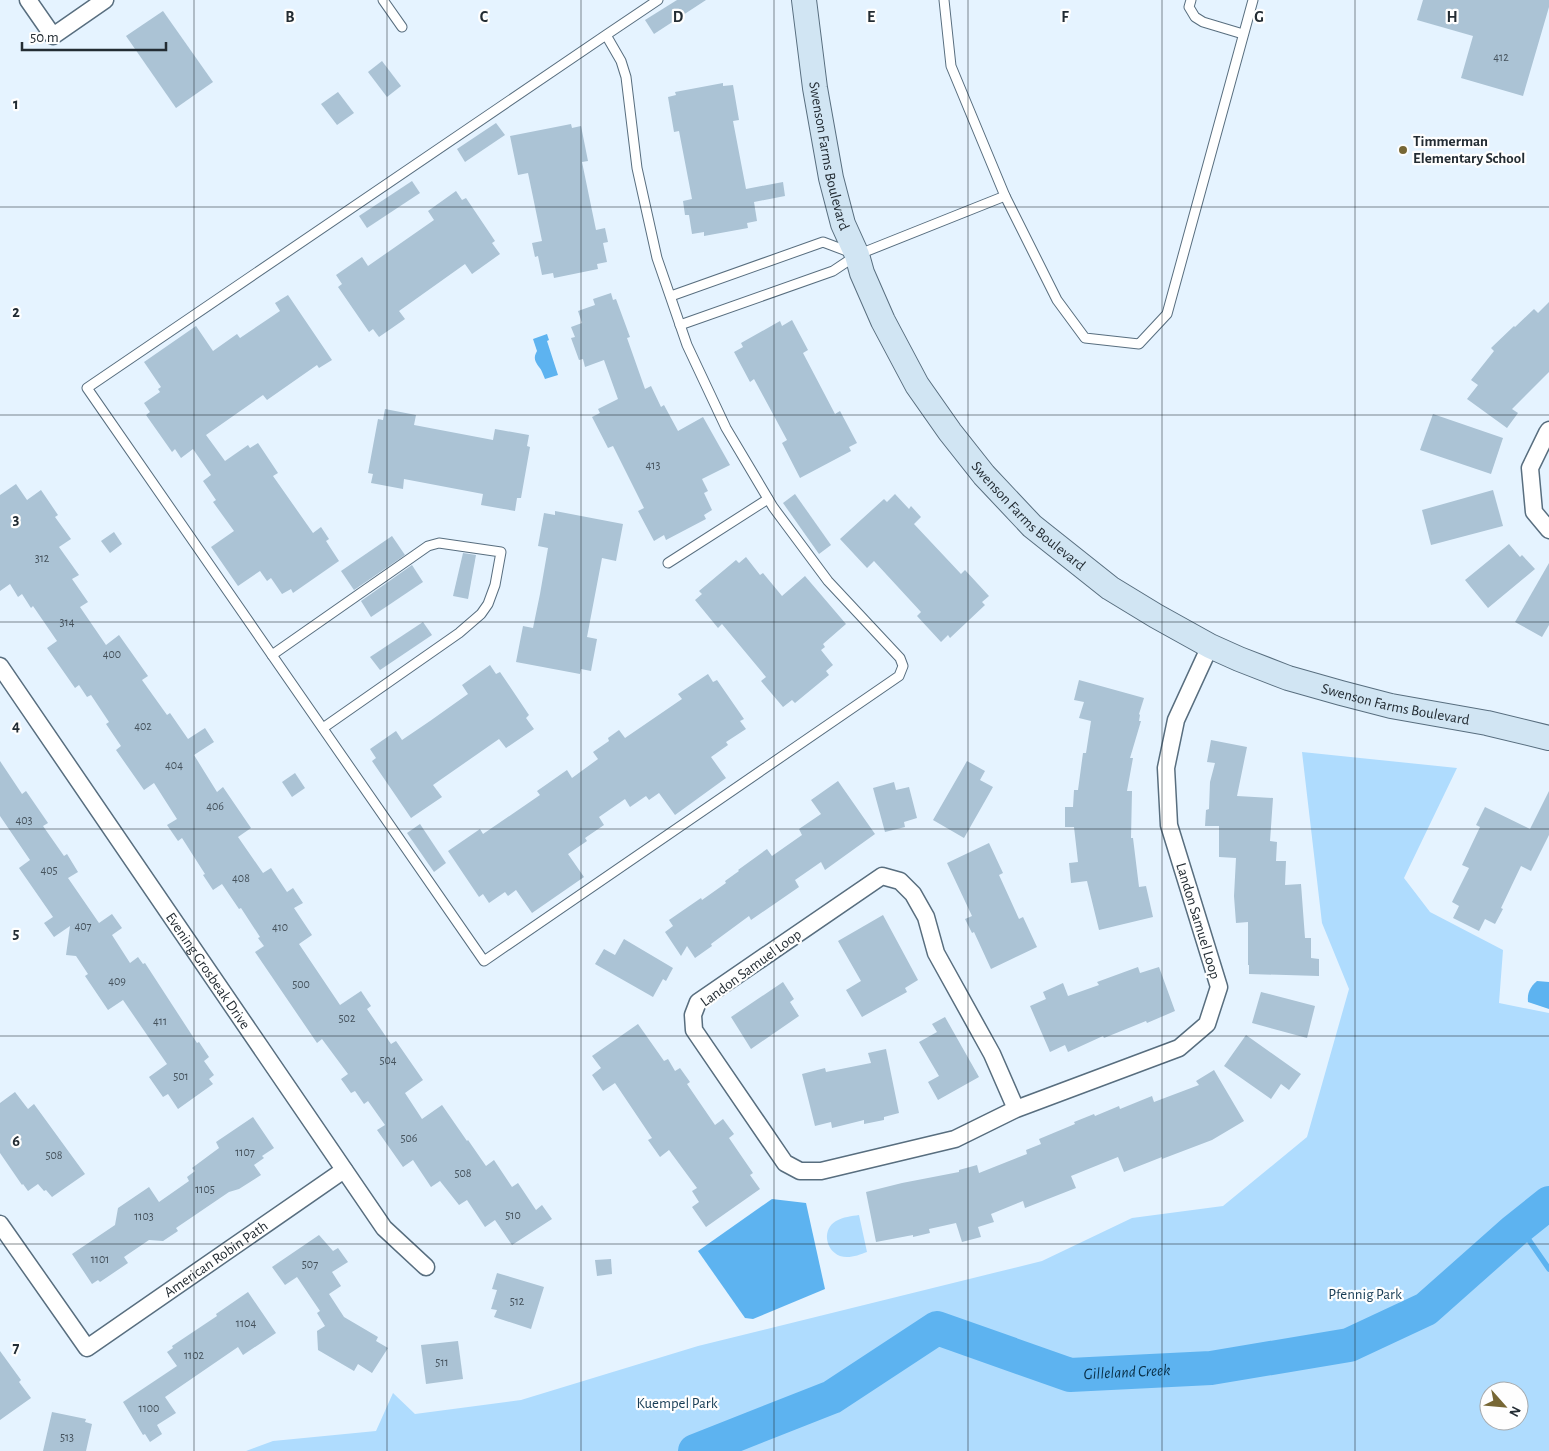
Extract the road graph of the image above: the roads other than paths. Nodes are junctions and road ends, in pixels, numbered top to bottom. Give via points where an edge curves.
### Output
1 (28, 0) edge
2 (105, 0) edge
3 (383, 0) edge
4 (658, 0) edge
5 (804, 0) edge
6 (944, 0) edge
7 (1191, 0) edge
8 (1252, 0) edge
9 (402, 27) dead end
10 (1243, 34) junction
11 (606, 35) junction
12 (1005, 196) junction
13 (857, 255) junction
14 (671, 296) junction
15 (680, 325) junction
16 (1549, 430) edge
17 (768, 499) junction
18 (1549, 530) edge
19 (668, 563) dead end
20 (1210, 646) junction
21 (272, 655) junction
22 (0, 666) edge
23 (322, 728) junction
24 (1549, 738) edge
25 (1016, 1109) junction
26 (344, 1170) junction
27 (0, 1224) edge
28 (5, 1244) edge
29 (426, 1267) dead end

1 - 2 street via 53,36
3 - 9 lane
4 - 11 lane
5 - 13 street, Swenson Farms Boulevard via 831,178 843,224
6 - 12 lane via 951,66
7 - 10 lane via 1189,7 1203,22
8 - 10 lane
10 - 12 lane via 1167,314 1139,344 1085,338 1057,300
11 - 14 lane via 626,77 637,168 658,258
11 - 21 lane via 87,388
12 - 13 lane
13 - 14 lane via 822,242
13 - 15 lane via 833,271
13 - 20 street, Swenson Farms Boulevard via 883,321 917,385 984,475 1032,526 1110,588
14 - 15 lane
15 - 17 lane via 726,428
16 - 18 street via 1530,468 1534,512
17 - 19 lane
17 - 23 lane via 828,581 900,658 903,666 899,676 484,961
20 - 24 street, Swenson Farms Boulevard via 1288,678 1341,693
20 - 25 street, Landon Samuel Loop via 1176,720 1166,768 1168,825 1219,987 1207,1024 1179,1048
21 - 23 lane
21 - 23 lane via 428,546 438,543 501,552 495,585 481,614 459,633
22 - 26 street, Evening Grosbeak Drive
25 - 25 street, Landon Samuel Loop via 955,1139 821,1171 800,1171 785,1164 694,1030 693,1014 698,1002 882,876 900,881 913,894 926,917 936,953 992,1054
26 - 28 street, American Robin Path via 87,1348
26 - 29 street, Evening Grosbeak Drive via 384,1228
27 - 28 street

